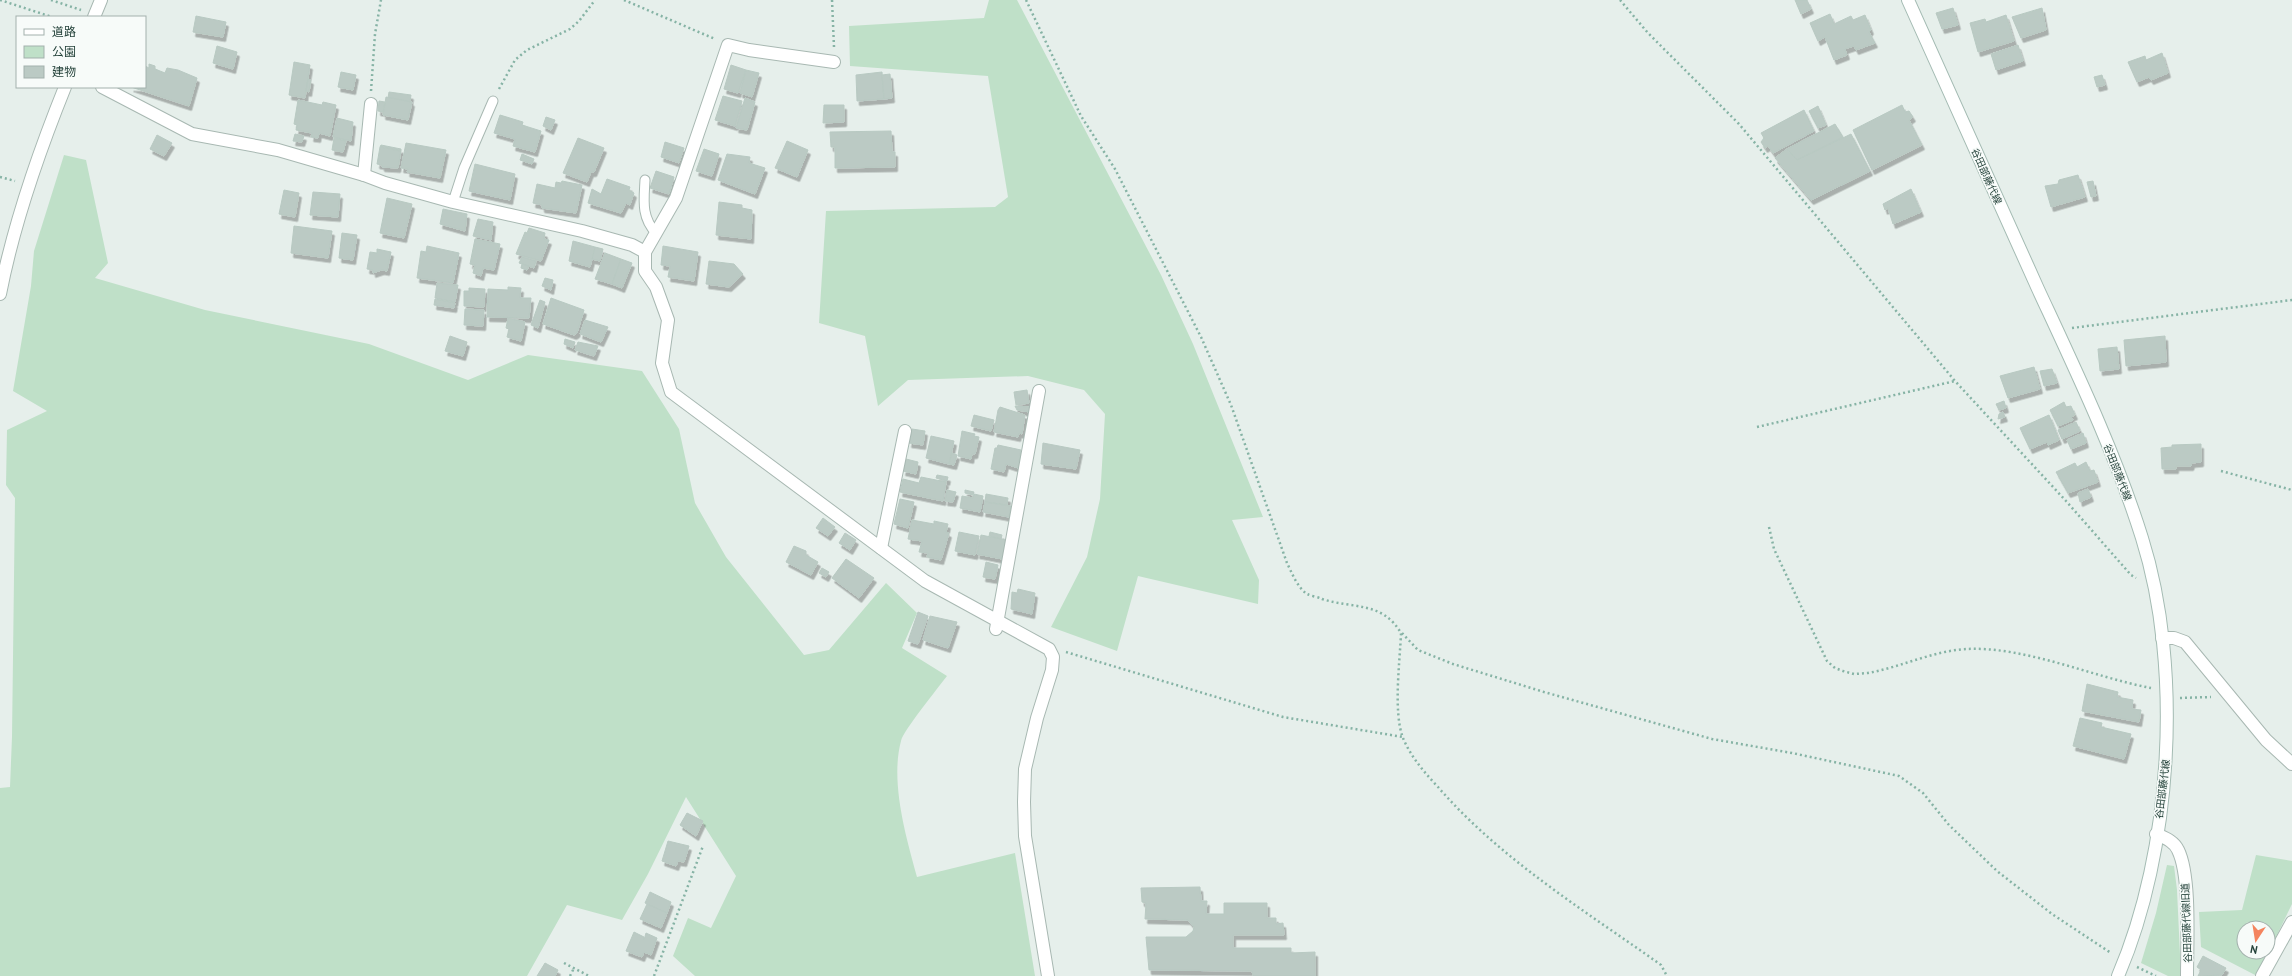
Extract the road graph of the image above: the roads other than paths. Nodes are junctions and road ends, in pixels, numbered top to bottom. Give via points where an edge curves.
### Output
1 (101, 0) edge
2 (1908, 0) edge
3 (94, 16) edge
4 (834, 62) road end
5 (65, 88) edge
6 (104, 88) edge
7 (494, 101) road end
8 (371, 104) road end
9 (364, 174) junction
10 (645, 180) dead end
11 (453, 202) junction
12 (656, 233) junction
13 (645, 252) junction
14 (0, 294) edge
15 (1039, 391) dead end
16 (905, 431) dead end
17 (882, 548) junction
18 (996, 626) junction
19 (2162, 638) junction
20 (2292, 764) edge
21 (2156, 834) junction
22 (2292, 922) edge
23 (1048, 976) edge
24 (2118, 976) edge
25 (2187, 976) edge
26 (2262, 976) edge

1 - 3 street
2 - 19 street, 谷田部藤代線 via 2122,476 2143,540
4 - 12 street via 728,45 676,198
5 - 14 street via 29,184
6 - 9 street via 192,134 278,150
7 - 11 lane via 464,168
8 - 9 street
9 - 11 street via 385,183
10 - 12 lane via 644,207 648,225
11 - 13 street via 582,231 632,245
12 - 13 street
13 - 17 street via 645,271 656,287 668,320 662,363 671,392
15 - 18 street
16 - 17 street
17 - 18 street via 925,581
18 - 23 street via 1049,649 1053,657 1052,670 1025,769 1024,802 1025,836
19 - 20 street via 2174,638 2185,642 2266,740
19 - 21 street, 谷田部藤代線 via 2167,748
21 - 24 street, 谷田部藤代線 via 2142,901
21 - 25 street, 谷田部藤代線旧道 via 2174,843 2182,860 2186,894
22 - 26 street

